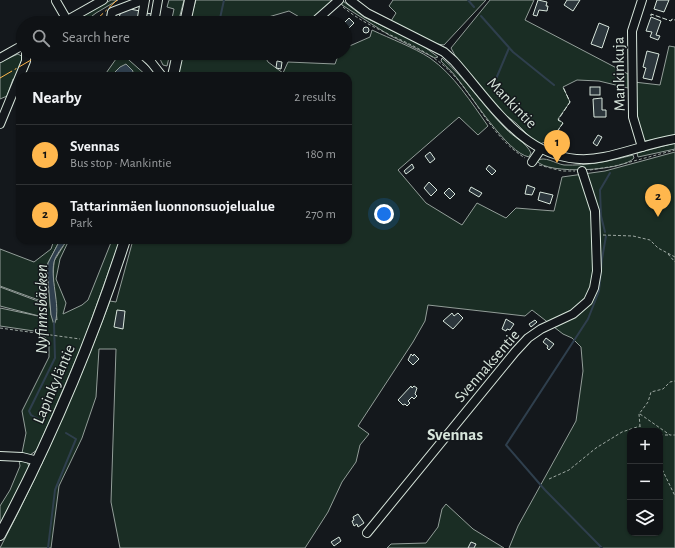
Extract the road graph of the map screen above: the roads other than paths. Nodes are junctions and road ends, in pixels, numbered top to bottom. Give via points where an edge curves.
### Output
1 (103, 0) edge
2 (144, 0) edge
3 (158, 0) edge
4 (190, 0) edge
5 (350, 0) edge
6 (642, 0) edge
7 (56, 1) dead end
8 (338, 1) edge
9 (62, 16) edge
10 (75, 16) edge
11 (111, 16) edge
12 (142, 16) edge
13 (155, 16) edge
14 (187, 16) edge
15 (321, 16) edge
16 (16, 49) edge
17 (0, 58) edge
18 (26, 60) edge
19 (176, 60) edge
20 (151, 62) edge
21 (22, 72) edge
22 (159, 72) edge
23 (174, 72) edge
24 (16, 86) edge
25 (0, 124) edge
26 (675, 139) edge
27 (642, 147) junction
28 (541, 149) junction
29 (532, 162) dead end
30 (582, 171) road end
31 (124, 244) edge
32 (0, 456) edge
33 (38, 461) junction
34 (367, 533) dead end
35 (0, 535) edge

1 - 10 street
2 - 11 street via 112,12
2 - 12 street
3 - 13 street
4 - 14 main road
5 - 28 street, Mankintie via 367,13 444,52 511,128
6 - 27 street, Mankinkuja via 632,31 633,116
7 - 9 street
8 - 15 street
16 - 17 street
18 - 21 street
19 - 23 main road
20 - 22 street
24 - 25 street
26 - 27 street, Mankintie
27 - 28 street, Mankintie via 590,159 563,157
28 - 29 street
30 - 34 street, Svennaksentie via 595,211 597,238 597,271 588,302 573,314 541,329 515,352
31 - 33 main road, Lapinkyläntie via 88,342
32 - 33 street
33 - 35 main road, Lapinkyläntie

